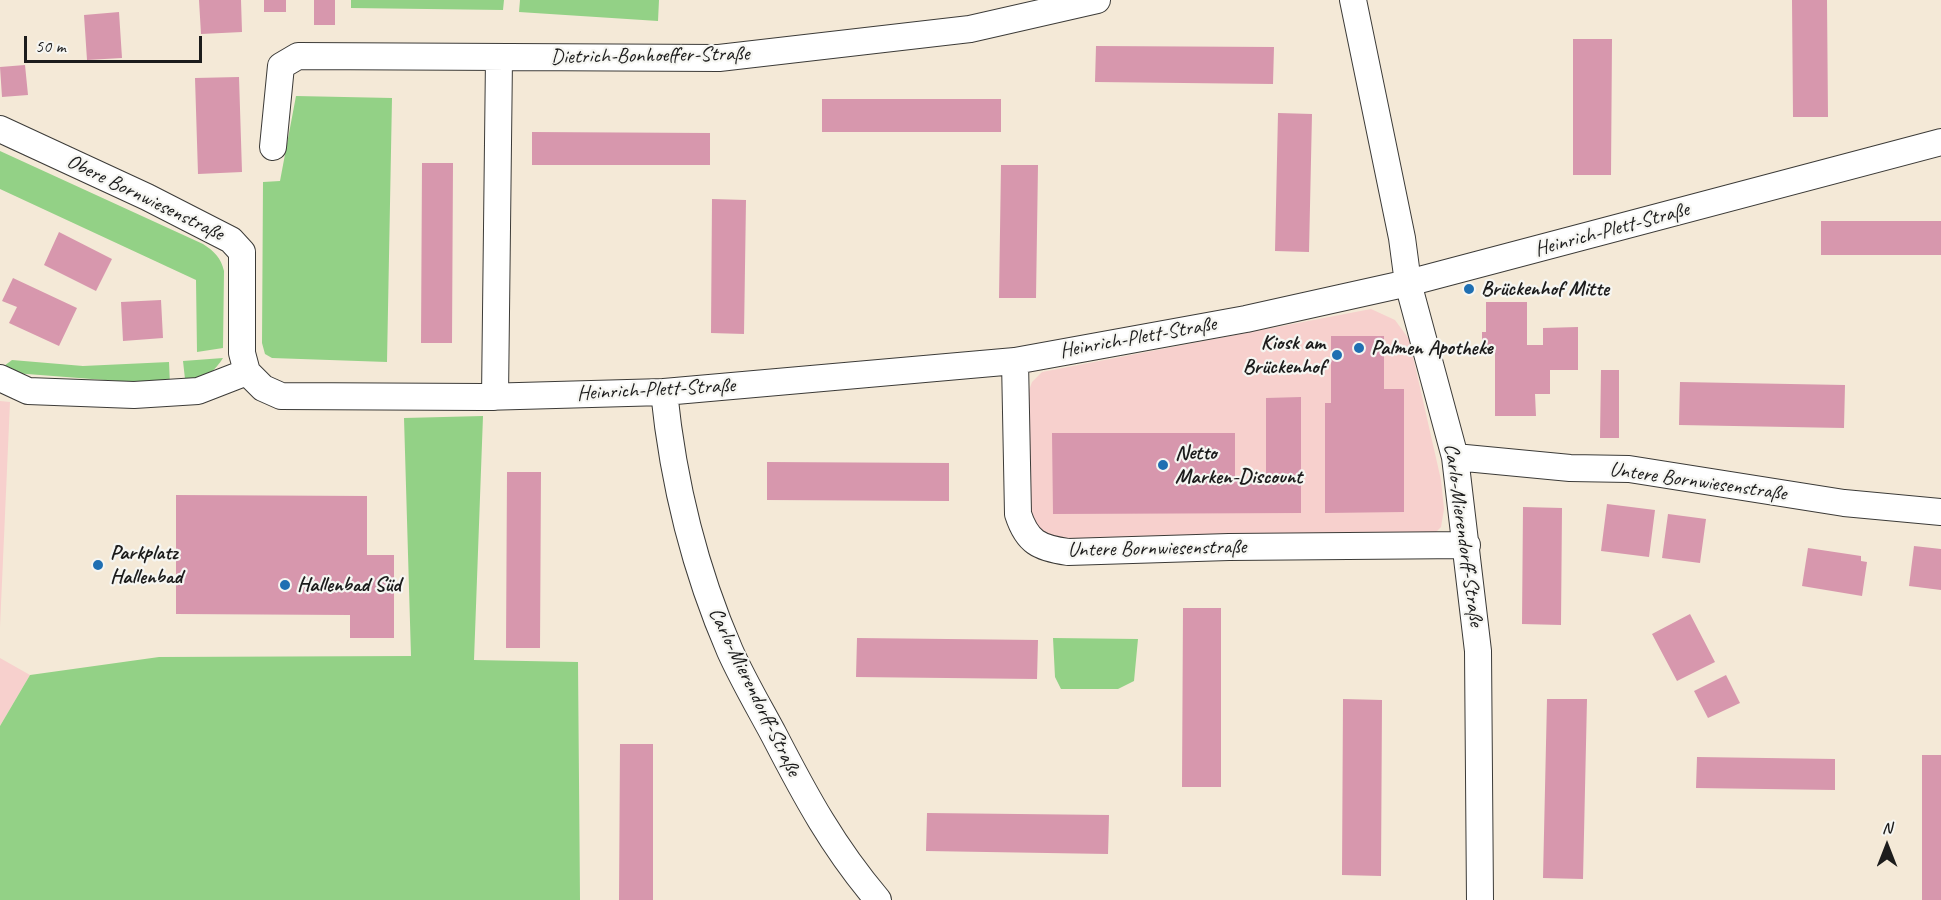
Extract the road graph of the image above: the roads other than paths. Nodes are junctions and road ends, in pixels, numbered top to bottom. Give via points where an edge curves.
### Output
1 (1097, 0) edge
2 (1353, 0) edge
3 (499, 58) junction
4 (0, 129) edge
5 (1941, 142) edge
6 (273, 147) dead end
7 (1408, 283) junction
8 (1015, 361) junction
9 (247, 372) junction
10 (0, 378) edge
11 (664, 392) junction
12 (495, 397) junction
13 (1455, 457) junction
14 (1941, 512) edge
15 (1467, 545) junction
16 (878, 900) edge
17 (1480, 900) edge

1 - 3 street, Dietrich-Bonhoeffer-Straße via 970,29 730,57
2 - 7 street, Carlo-Mierendorff-Straße
3 - 6 street, Dietrich-Bonhoeffer-Straße via 298,56 281,66
3 - 12 street
4 - 9 street, Obere Bornwiesenstraße via 231,240 242,252 242,353
5 - 7 street, Heinrich-Plett-Straße
7 - 8 street, Heinrich-Plett-Straße via 1246,319
7 - 13 street, Carlo-Mierendorff-Straße
8 - 11 street, Heinrich-Plett-Straße
8 - 15 street, Untere Bornwiesenstraße via 1018,514 1024,532 1047,549 1068,552
9 - 10 street via 198,391 134,395 28,391
9 - 12 street, Heinrich-Plett-Straße via 263,388 280,396
11 - 12 street, Heinrich-Plett-Straße
11 - 16 street, Carlo-Mierendorff-Straße via 684,522 730,652 802,792 840,854
13 - 14 street, Untere Bornwiesenstraße via 1570,468 1629,469 1844,503
13 - 15 street, Carlo-Mierendorff-Straße
15 - 17 street, Carlo-Mierendorff-Straße via 1478,651

